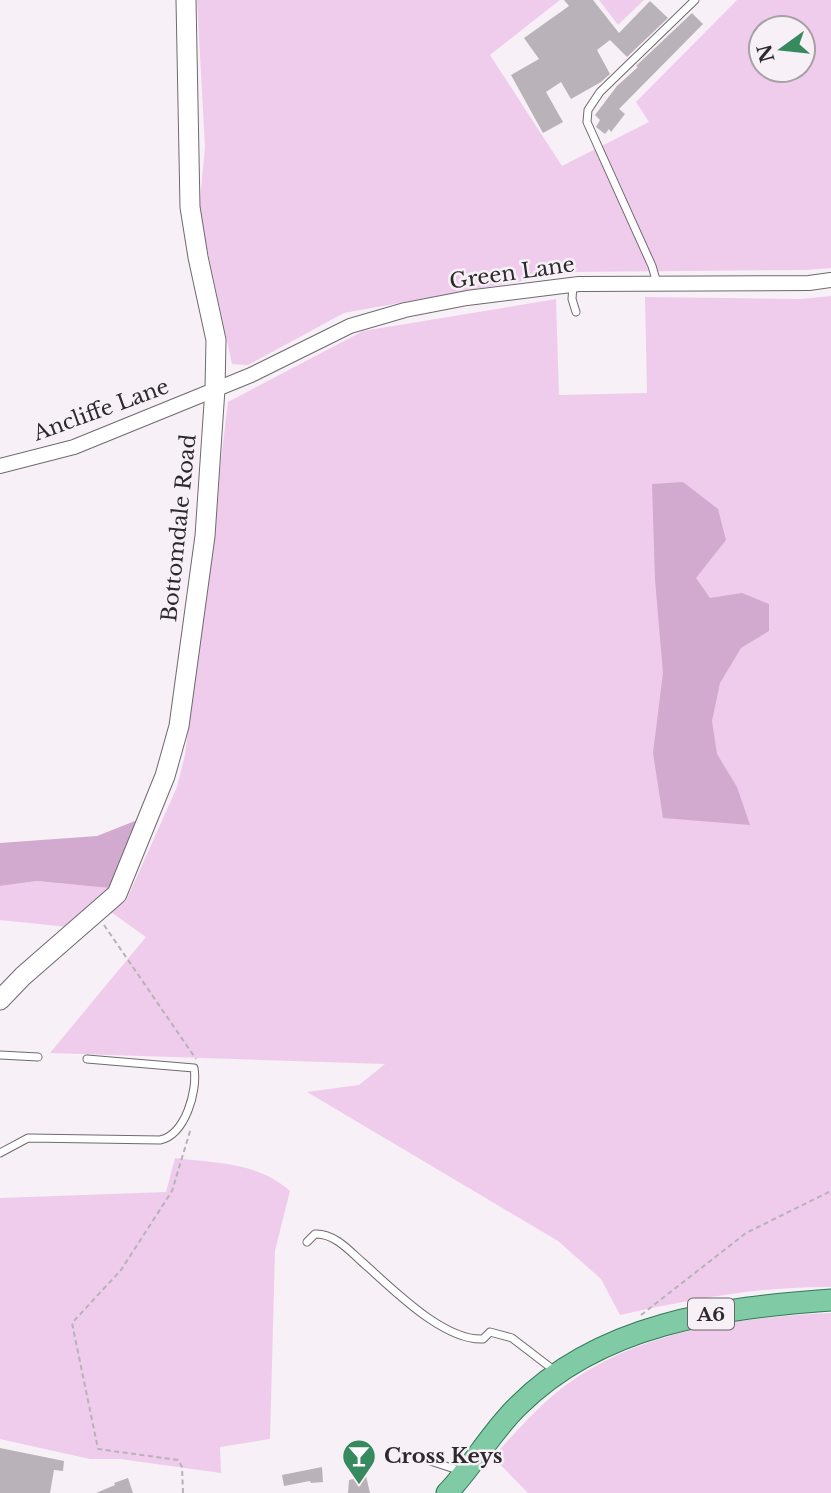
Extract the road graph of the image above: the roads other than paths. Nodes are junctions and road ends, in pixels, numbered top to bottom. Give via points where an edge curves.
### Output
1 (186, 0) edge
2 (695, 0) edge
3 (831, 280) edge
4 (573, 284) junction
5 (657, 284) junction
6 (576, 312) dead end
7 (215, 389) junction
8 (0, 466) edge
9 (0, 1000) edge
10 (0, 1055) edge
11 (38, 1057) dead end
12 (87, 1059) dead end
13 (0, 1153) edge
14 (307, 1242) dead end
15 (831, 1300) edge
16 (558, 1374) junction
17 (424, 1459) dead end
18 (465, 1472) junction
19 (447, 1493) edge

1 - 7 street, Bottomdale Road via 190,206 216,340
2 - 5 lane via 600,92 588,110 587,122
3 - 5 street, Green Lane
4 - 5 street, Green Lane
4 - 6 lane
4 - 7 street, Green Lane via 467,298 354,324
7 - 8 street, Ancliffe Lane via 74,447
7 - 9 street, Bottomdale Road via 205,536 179,726 165,776 117,894
10 - 11 lane
12 - 13 lane via 194,1068 189,1108 176,1132 160,1140 28,1138
14 - 16 lane via 324,1233 442,1326 474,1339 483,1339 490,1332 512,1338
15 - 16 main road, A6 via 691,1317 633,1334
16 - 18 main road, A6 via 511,1413
17 - 18 lane
18 - 19 main road, A6

